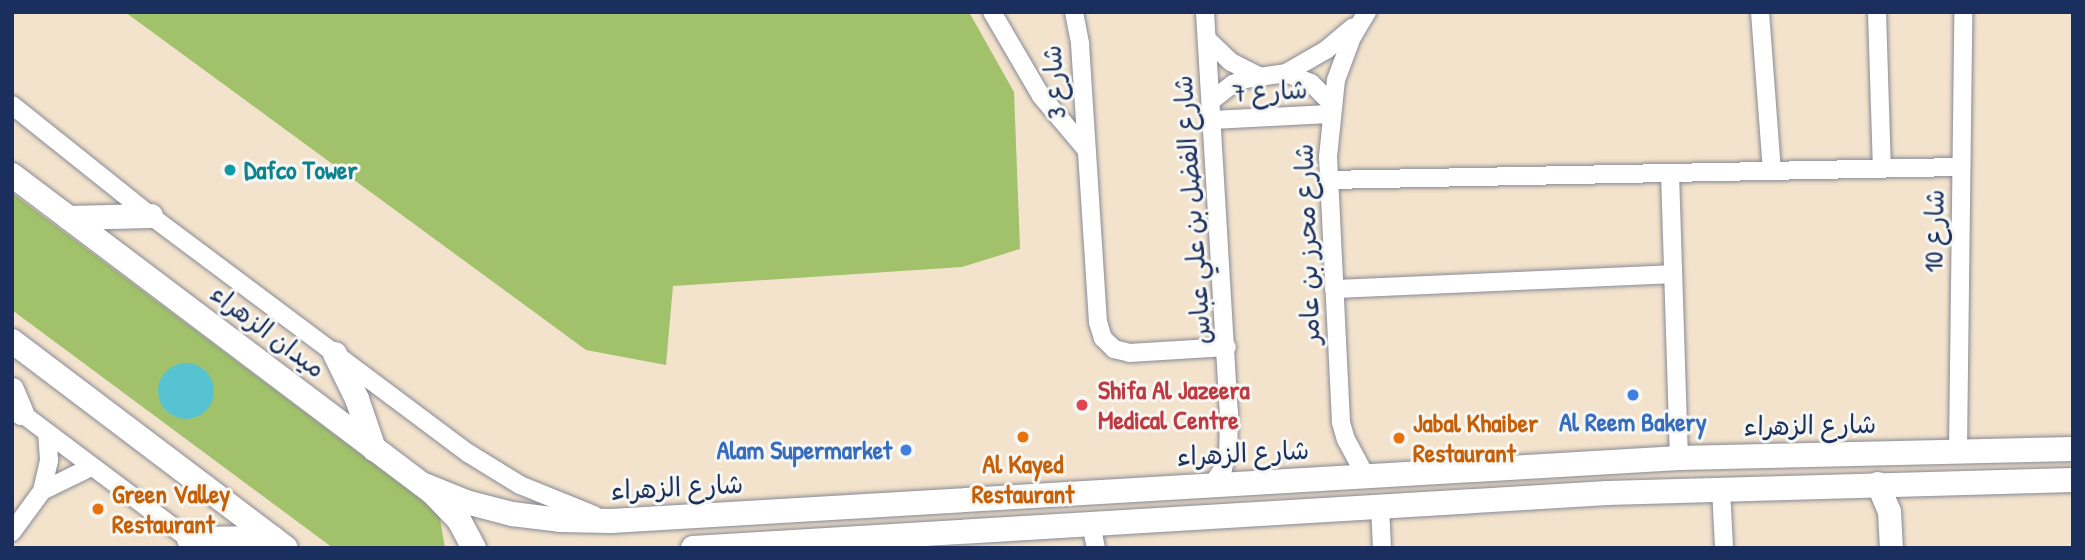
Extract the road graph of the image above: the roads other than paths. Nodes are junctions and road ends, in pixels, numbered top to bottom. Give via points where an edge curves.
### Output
1 (992, 12) edge
2 (1073, 12) edge
3 (1205, 12) edge
4 (1759, 12) edge
5 (1877, 12) edge
6 (1963, 12) edge
7 (1365, 15) edge
8 (1209, 41) junction
9 (1286, 73) junction
10 (1259, 76) junction
11 (1211, 101) junction
12 (12, 106) edge
13 (1331, 109) junction
14 (1212, 120) junction
15 (1085, 148) junction
16 (1961, 167) junction
17 (1882, 169) junction
18 (1772, 171) junction
19 (1670, 173) junction
20 (12, 175) edge
21 (1328, 180) junction
22 (151, 216) junction
23 (69, 218) junction
24 (1673, 274) junction
25 (1334, 289) junction
26 (12, 341) edge
27 (1227, 347) junction
28 (335, 354) junction
29 (12, 390) edge
30 (17, 410) edge
31 (47, 433) junction
32 (2069, 444) edge
33 (374, 449) junction
34 (1958, 451) junction
35 (1679, 458) junction
36 (91, 467) junction
37 (1365, 475) junction
38 (2066, 478) edge
39 (422, 484) junction
40 (1877, 484) junction
41 (1212, 485) junction
42 (1721, 488) junction
43 (42, 491) junction
44 (1380, 506) junction
45 (611, 521) junction
46 (1090, 523) junction
47 (12, 532) edge
48 (194, 543) edge
49 (279, 543) edge
50 (790, 545) edge
51 (474, 548) edge
52 (692, 548) edge
53 (1096, 548) edge
54 (1382, 548) edge
55 (1724, 548) edge
56 (1891, 548) edge

1 - 15 street via 1041,96
2 - 15 street, شارع 3 via 1080,44
3 - 8 street, شارع الفضل بن علي عباس
4 - 18 street
5 - 17 street
6 - 16 street, شارع 10
7 - 9 street via 1326,50
7 - 13 street, شارع محرز بن عامر via 1342,58
8 - 10 street via 1231,62
8 - 11 street, شارع الفضل بن علي عباس
9 - 10 street
9 - 13 street via 1311,83
10 - 11 street via 1233,84
11 - 14 street, شارع الفضل بن علي عباس
12 - 22 street
13 - 14 street, شارع 7
13 - 21 street, شارع محرز بن عامر
14 - 27 street, شارع الفضل بن علي عباس
15 - 27 street, شارع 3 via 1103,338 1114,349 1130,353
16 - 17 street
16 - 34 street, شارع 10
17 - 18 street
18 - 19 street
19 - 21 street
19 - 24 street
20 - 23 main road, ميدان الزهراء
21 - 25 street, شارع محرز بن عامر
22 - 23 main road
22 - 28 street
23 - 33 main road, ميدان الزهراء
24 - 25 street
24 - 35 street
25 - 37 street, شارع محرز بن عامر via 1341,422
26 - 49 main road
27 - 41 street, شارع الفضل بن علي عباس via 1228,451
28 - 33 main road
28 - 45 street via 493,470 548,498
29 - 30 main road
30 - 31 street
31 - 36 street
31 - 43 street via 50,460
32 - 34 main road, شارع الزهراء
33 - 39 main road, ميدان الزهراء
34 - 35 main road, شارع الزهراء
35 - 37 main road, شارع الزهراء
36 - 43 street
36 - 48 street
37 - 41 main road, شارع الزهراء
38 - 40 main road
39 - 45 main road, شارع الزهراء via 512,514
39 - 51 main road, ميدان الزهراء via 459,520
40 - 42 main road
40 - 56 street via 1889,511
41 - 45 main road, شارع الزهراء
42 - 44 main road
42 - 55 street
43 - 47 street
44 - 46 main road
44 - 54 street
46 - 50 main road
46 - 53 street
48 - 49 main road
50 - 52 main road

